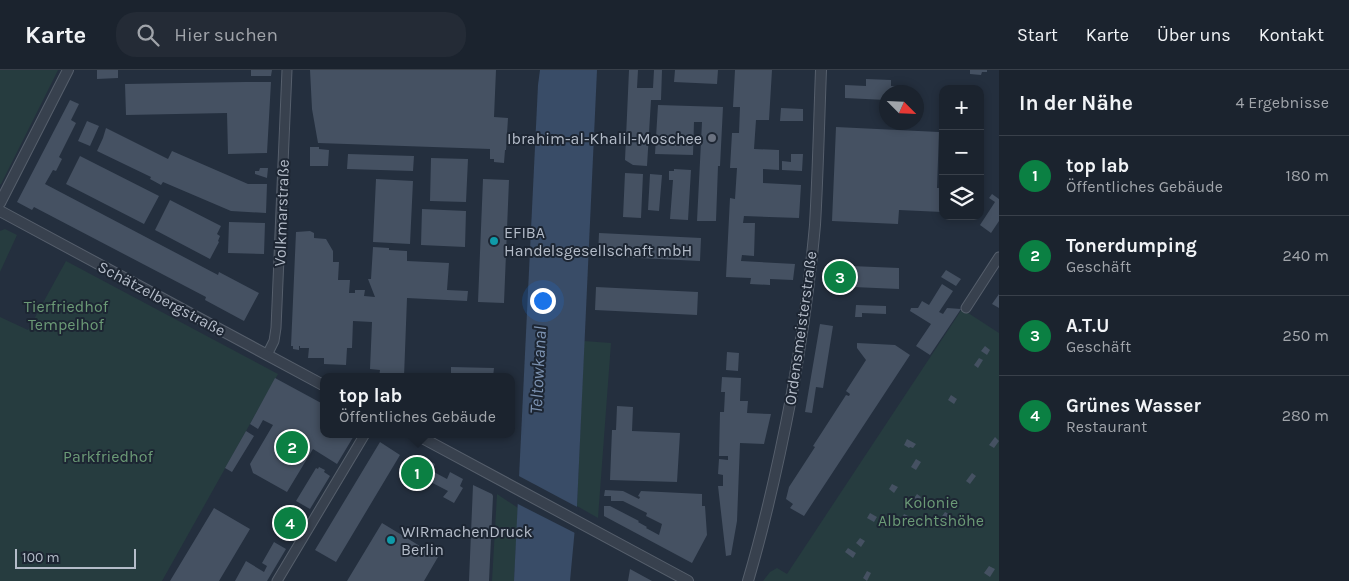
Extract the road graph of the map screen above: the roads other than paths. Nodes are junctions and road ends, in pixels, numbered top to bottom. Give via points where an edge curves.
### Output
1 (68, 70) edge
2 (288, 70) edge
3 (821, 70) edge
4 (0, 203) edge
5 (0, 211) edge
6 (999, 257) edge
7 (966, 308) dead end
8 (267, 355) junction
9 (320, 383) edge
10 (363, 438) edge
11 (422, 438) edge
12 (277, 581) edge
13 (688, 581) edge
14 (748, 581) edge

1 - 4 street
2 - 8 street, Volkmarstraße via 276,328
3 - 14 street, Ordensmeisterstraße via 814,226 796,372
5 - 8 street, Schätzelbergstraße
6 - 7 street
8 - 9 street, Schätzelbergstraße
10 - 12 street
11 - 13 street

